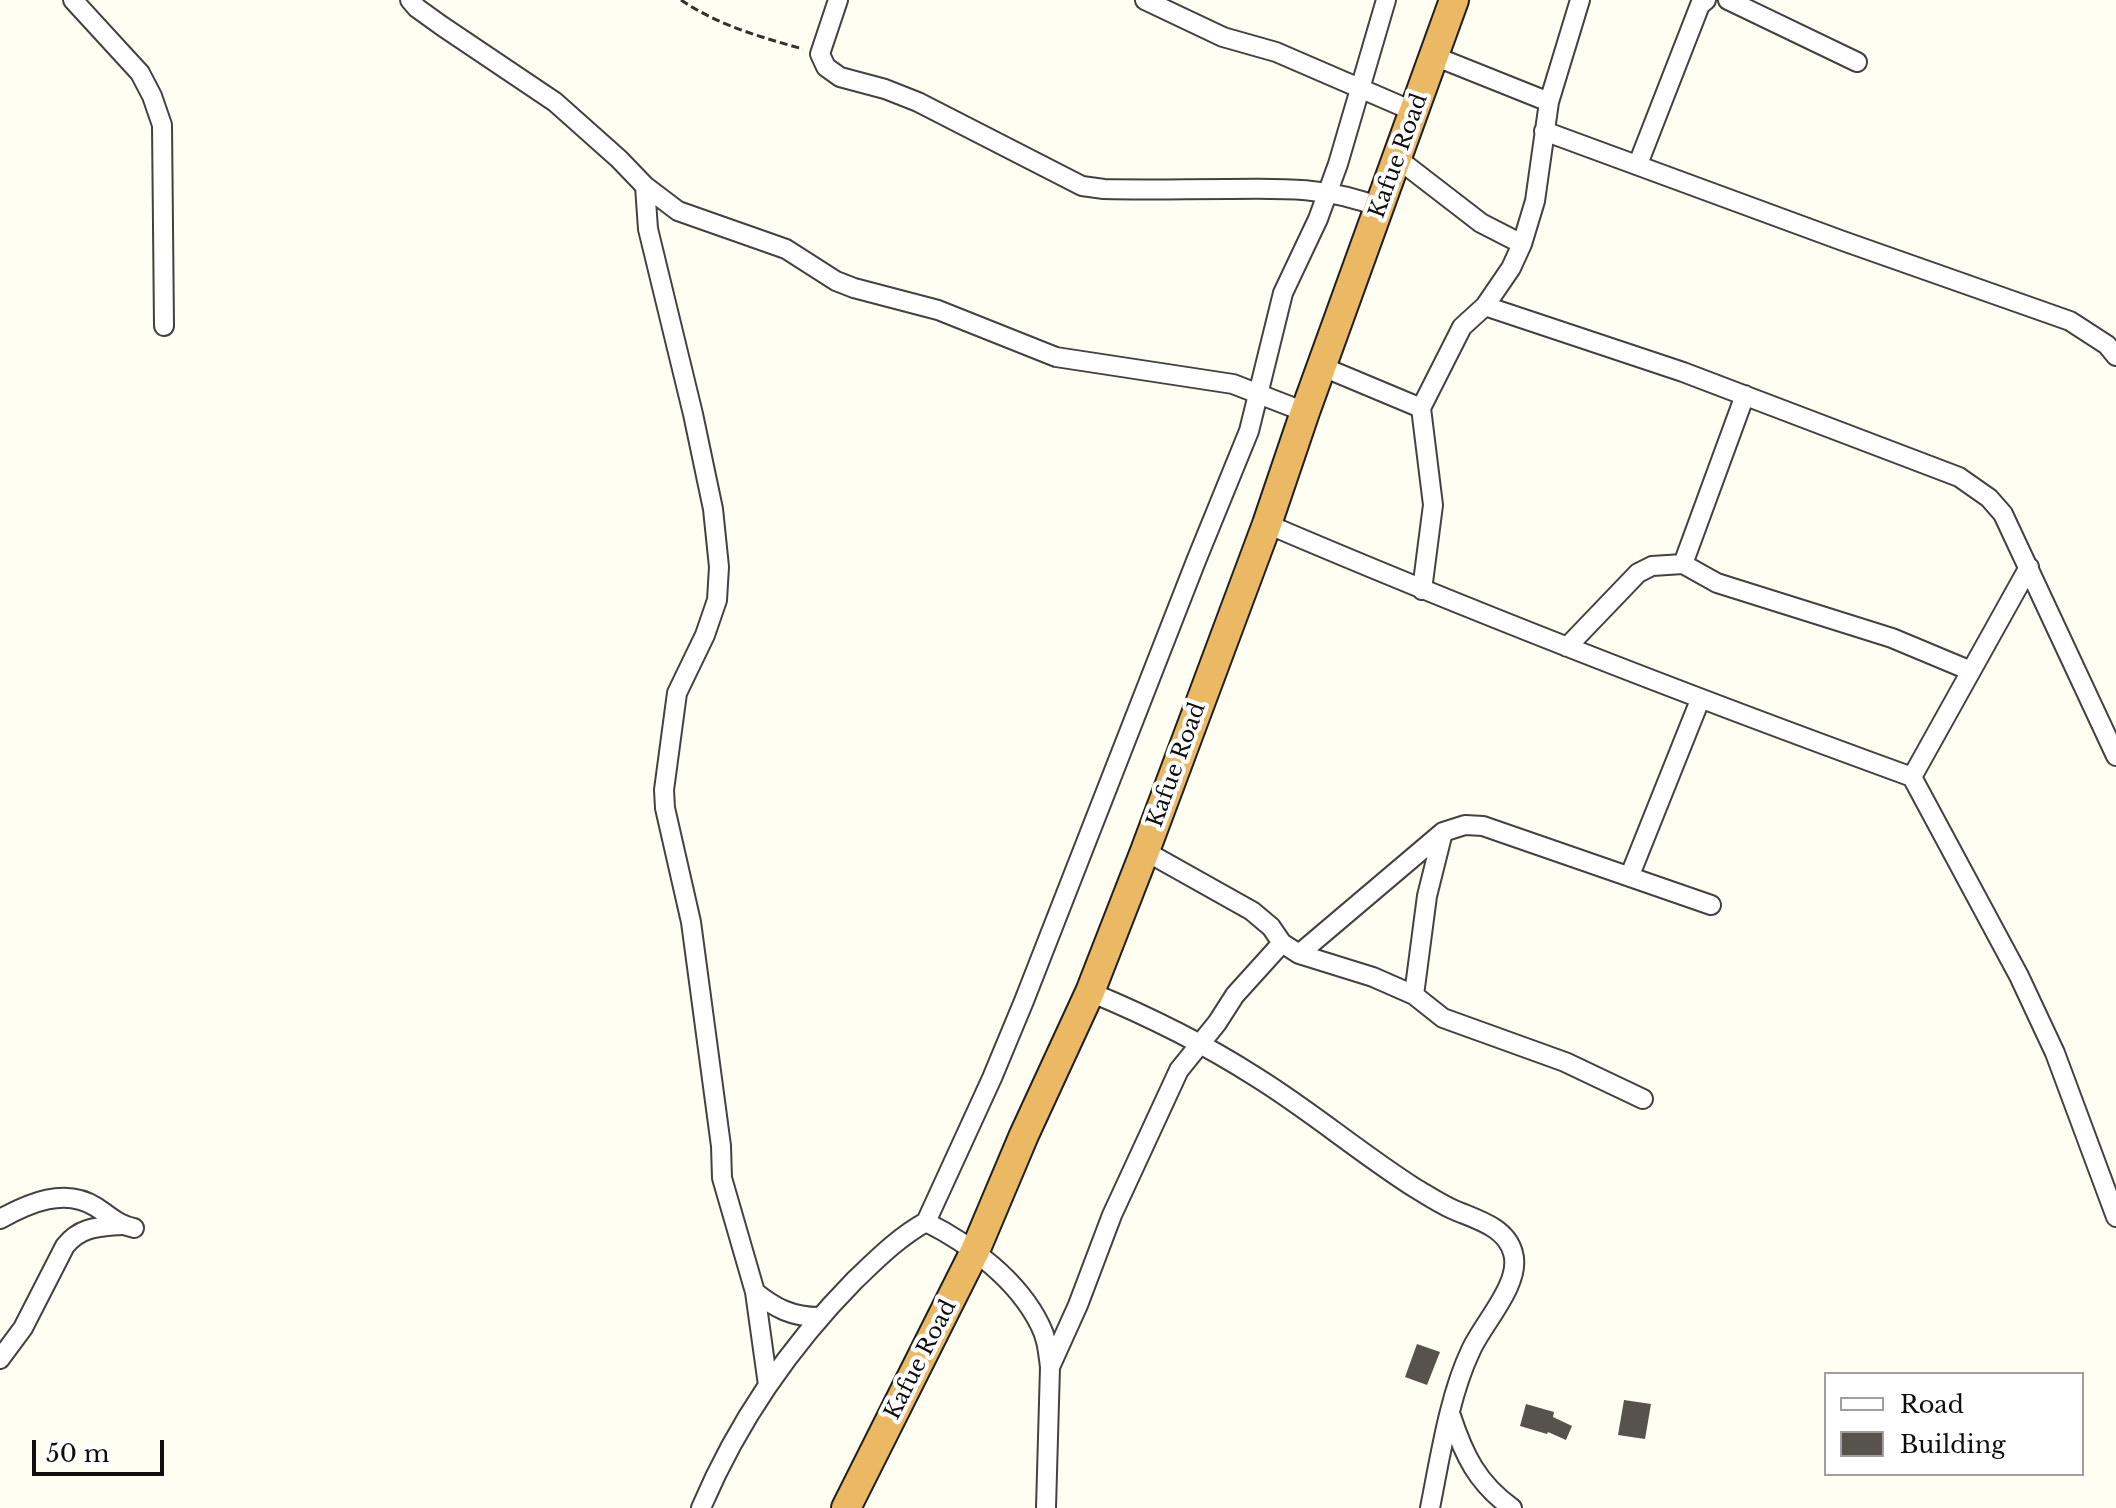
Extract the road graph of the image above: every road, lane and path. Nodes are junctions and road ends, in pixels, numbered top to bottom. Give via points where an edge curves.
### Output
1 (73, 0) edge
2 (410, 0) edge
3 (681, 0) edge
4 (838, 0) edge
5 (1145, 0) edge
6 (1386, 0) edge
7 (1454, 0) edge
8 (1580, 0) edge
9 (1706, 0) edge
10 (1728, 0) edge
11 (820, 54) junction
12 (1434, 56) junction
13 (1857, 62) dead end
14 (1361, 89) junction
15 (1549, 102) junction
16 (1415, 112) junction
17 (1544, 131) junction
18 (1398, 159) junction
19 (1638, 164) junction
20 (645, 186) junction
21 (1328, 191) junction
22 (1381, 208) junction
23 (1522, 244) junction
24 (1485, 306) junction
25 (164, 326) dead end
26 (2116, 356) edge
27 (1323, 367) junction
28 (1259, 394) junction
29 (1745, 395) junction
30 (1421, 408) junction
31 (1305, 412) junction
32 (1267, 524) junction
33 (1683, 564) junction
34 (2029, 567) junction
35 (1422, 590) junction
36 (1567, 647) junction
37 (1971, 671) junction
38 (1700, 700) junction
39 (2116, 756) edge
40 (1912, 777) junction
41 (1443, 832) junction
42 (1145, 851) junction
43 (1630, 875) junction
44 (1711, 905) dead end
45 (1282, 943) junction
46 (1299, 954) junction
47 (1090, 992) junction
48 (1414, 995) junction
49 (1200, 1043) junction
50 (1643, 1099) dead end
51 (2116, 1217) edge
52 (0, 1219) edge
53 (926, 1222) junction
54 (975, 1251) junction
55 (755, 1292) junction
56 (819, 1317) junction
57 (0, 1359) edge
58 (1050, 1367) junction
59 (768, 1385) junction
60 (1451, 1416) junction
61 (701, 1508) edge
62 (846, 1508) edge
63 (1046, 1508) edge
64 (1430, 1508) edge
65 (1512, 1508) edge

1 - 25 street via 140,73 162,125
2 - 20 street via 555,102
3 - 11 path via 755,36
4 - 11 street
5 - 14 street via 1223,37 1276,52
6 - 14 street
7 - 12 highway, Kafue Road
8 - 15 street
9 - 19 street
10 - 13 street
11 - 21 street via 826,67 840,77 918,102 1082,186
12 - 15 street
12 - 16 highway, Kafue Road
14 - 16 street
14 - 21 street
15 - 17 street
16 - 18 highway, Kafue Road
17 - 19 street
17 - 23 street via 1535,201
18 - 22 highway, Kafue Road
18 - 23 street via 1481,223
19 - 26 street via 2070,321
20 - 28 street via 678,211 786,249 845,285 938,310 1056,357 1202,378
20 - 55 street via 648,229 713,509 719,567 717,600 677,693 665,808 691,922 722,1178
21 - 22 street
21 - 28 street via 1283,293
22 - 27 highway, Kafue Road
23 - 24 street
24 - 29 street
24 - 30 street via 1462,327
27 - 30 street
27 - 31 highway, Kafue Road
28 - 31 street
28 - 53 street via 1249,431 1024,1001
29 - 33 street
29 - 34 street via 1959,477 2003,514
30 - 35 street via 1433,505
31 - 32 highway, Kafue Road
32 - 35 street
32 - 42 highway, Kafue Road
33 - 36 street via 1652,566 1638,573
33 - 37 street via 1717,583 1892,638
34 - 37 street
34 - 39 street
35 - 36 street
36 - 38 street
37 - 40 street
38 - 40 street
38 - 43 street
40 - 51 street via 2049,1040
41 - 43 street via 1483,826
41 - 46 street
41 - 48 street via 1430,878
42 - 45 street via 1252,911
42 - 47 highway, Kafue Road
43 - 44 street
45 - 46 street
45 - 49 street
46 - 48 street
47 - 49 street
47 - 54 highway, Kafue Road
48 - 50 street via 1443,1018 1565,1062
49 - 58 street via 1179,1070 1128,1179
49 - 60 street via 1414,1187 1506,1237 1514,1254 1512,1279 1471,1350
52 - 57 street via 47,1199 77,1199 128,1226 90,1227 74,1234
53 - 54 street
53 - 56 street via 869,1267
54 - 58 street via 1011,1285 1040,1324
54 - 62 highway, Kafue Road
55 - 56 street via 786,1312
55 - 59 street
56 - 59 street
58 - 63 street
59 - 61 street
60 - 64 street
60 - 65 street via 1465,1456

